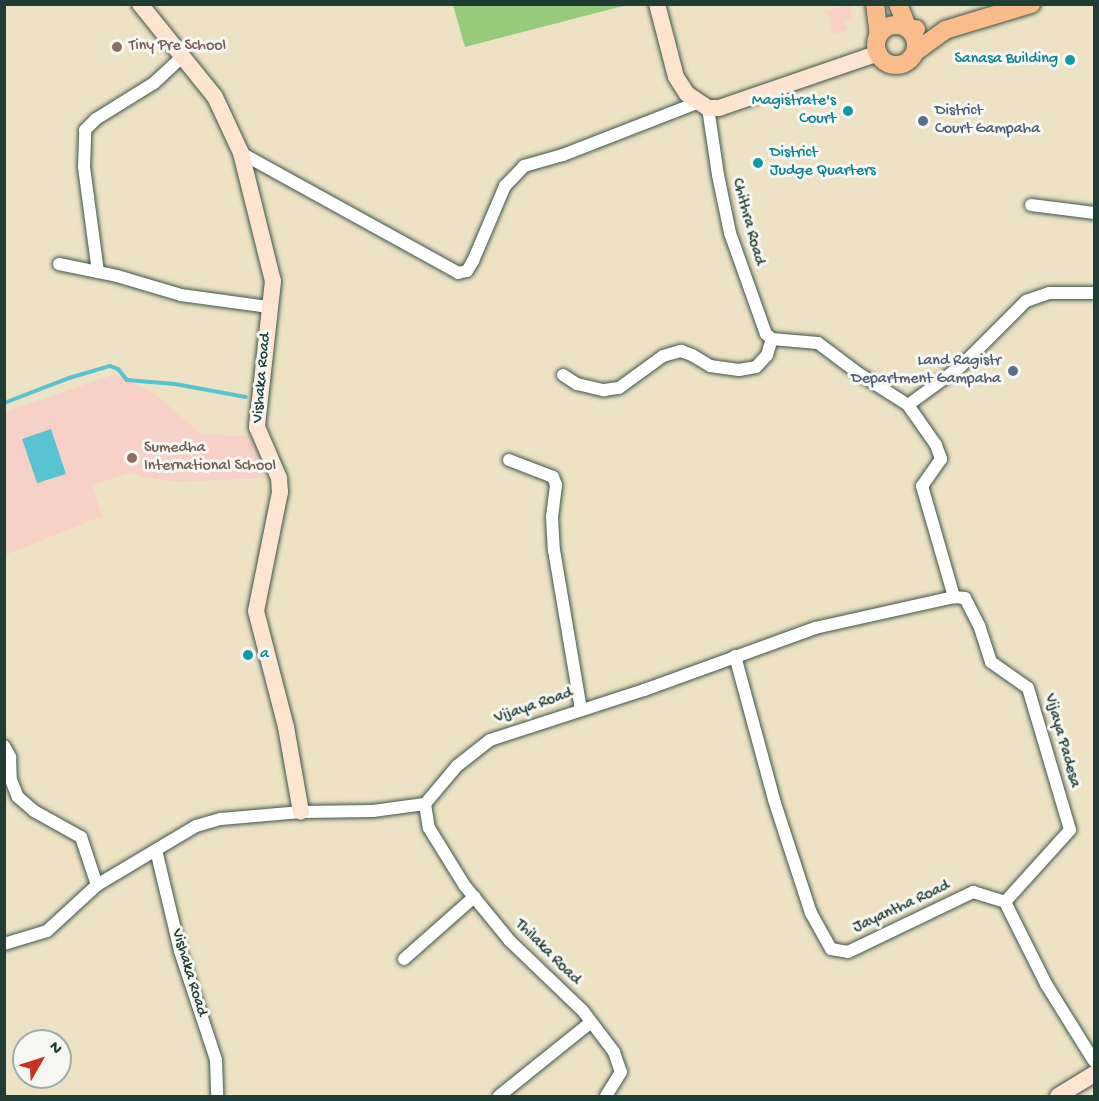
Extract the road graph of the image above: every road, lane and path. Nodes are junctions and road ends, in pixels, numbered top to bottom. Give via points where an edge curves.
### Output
1 (140, 4) edge
2 (657, 4) edge
3 (875, 4) edge
4 (898, 4) edge
5 (1031, 4) edge
6 (908, 28) junction
7 (945, 30) junction
8 (879, 44) junction
9 (915, 52) junction
10 (182, 57) junction
11 (704, 105) junction
12 (241, 153) junction
13 (1031, 205) dead end
14 (1095, 213) edge
15 (58, 264) dead end
16 (98, 272) junction
17 (1095, 293) edge
18 (270, 307) junction
19 (772, 339) junction
20 (563, 375) dead end
21 (908, 405) junction
22 (509, 459) dead end
23 (954, 597) junction
24 (735, 656) junction
25 (581, 709) junction
26 (4, 746) edge
27 (424, 804) junction
28 (301, 812) junction
29 (156, 850) junction
30 (97, 885) junction
31 (474, 897) junction
32 (1005, 902) junction
33 (4, 944) edge
34 (404, 959) dead end
35 (591, 1022) junction
36 (1095, 1061) edge
37 (1095, 1074) edge
38 (217, 1096) edge
39 (499, 1096) edge
40 (606, 1096) edge
41 (1058, 1096) edge

1 - 10 street, Vishaka Road
2 - 11 street via 676,77 687,94
3 - 8 main road
4 - 6 main road
5 - 7 main road
6 - 7 main road
6 - 8 main road via 895,25
6 - 9 main road via 915,39
7 - 9 main road
8 - 9 main road via 887,62 906,62
8 - 11 street via 719,108
10 - 12 street, Vishaka Road via 215,98
10 - 16 street via 154,82 85,130 84,167
11 - 12 street via 524,166 505,186 473,261 466,271 458,273
11 - 19 street, Chithra Road via 730,233 766,334
12 - 18 street, Vishaka Road via 273,281
13 - 14 street
15 - 16 street
16 - 18 street via 181,295
17 - 21 street via 1049,293 1026,301 960,367
18 - 28 street, Vishaka Road via 257,427 279,478 280,492 256,611 286,727
19 - 20 street via 767,355 756,367 739,370 710,366 681,351 663,356 619,388 604,390 577,384
19 - 21 street via 818,343
21 - 23 street via 936,445 941,459 922,486
22 - 25 street via 553,477 556,485 552,516 554,550
23 - 24 street, Vijaya Road via 815,628
23 - 32 street, Vijaya Padesa via 965,598 991,662 1028,688 1070,830
24 - 25 street, Vijaya Road
24 - 32 street, Jayantha Road via 774,800 811,913 831,949 848,952 973,892
25 - 27 street, Vijaya Road via 490,740 457,766
26 - 30 street via 18,797 34,812 81,837
27 - 28 street via 350,813
27 - 31 street, Thilaka Road via 429,828
28 - 29 street via 221,819 196,826
29 - 30 street
29 - 38 street, Vishaka Road via 180,951 216,1060
30 - 33 street via 47,931
31 - 34 street
31 - 35 street, Thilaka Road via 510,941
32 - 36 street via 1046,984
35 - 39 street
35 - 40 street, Thilaka Road via 614,1052 621,1072
37 - 41 street

